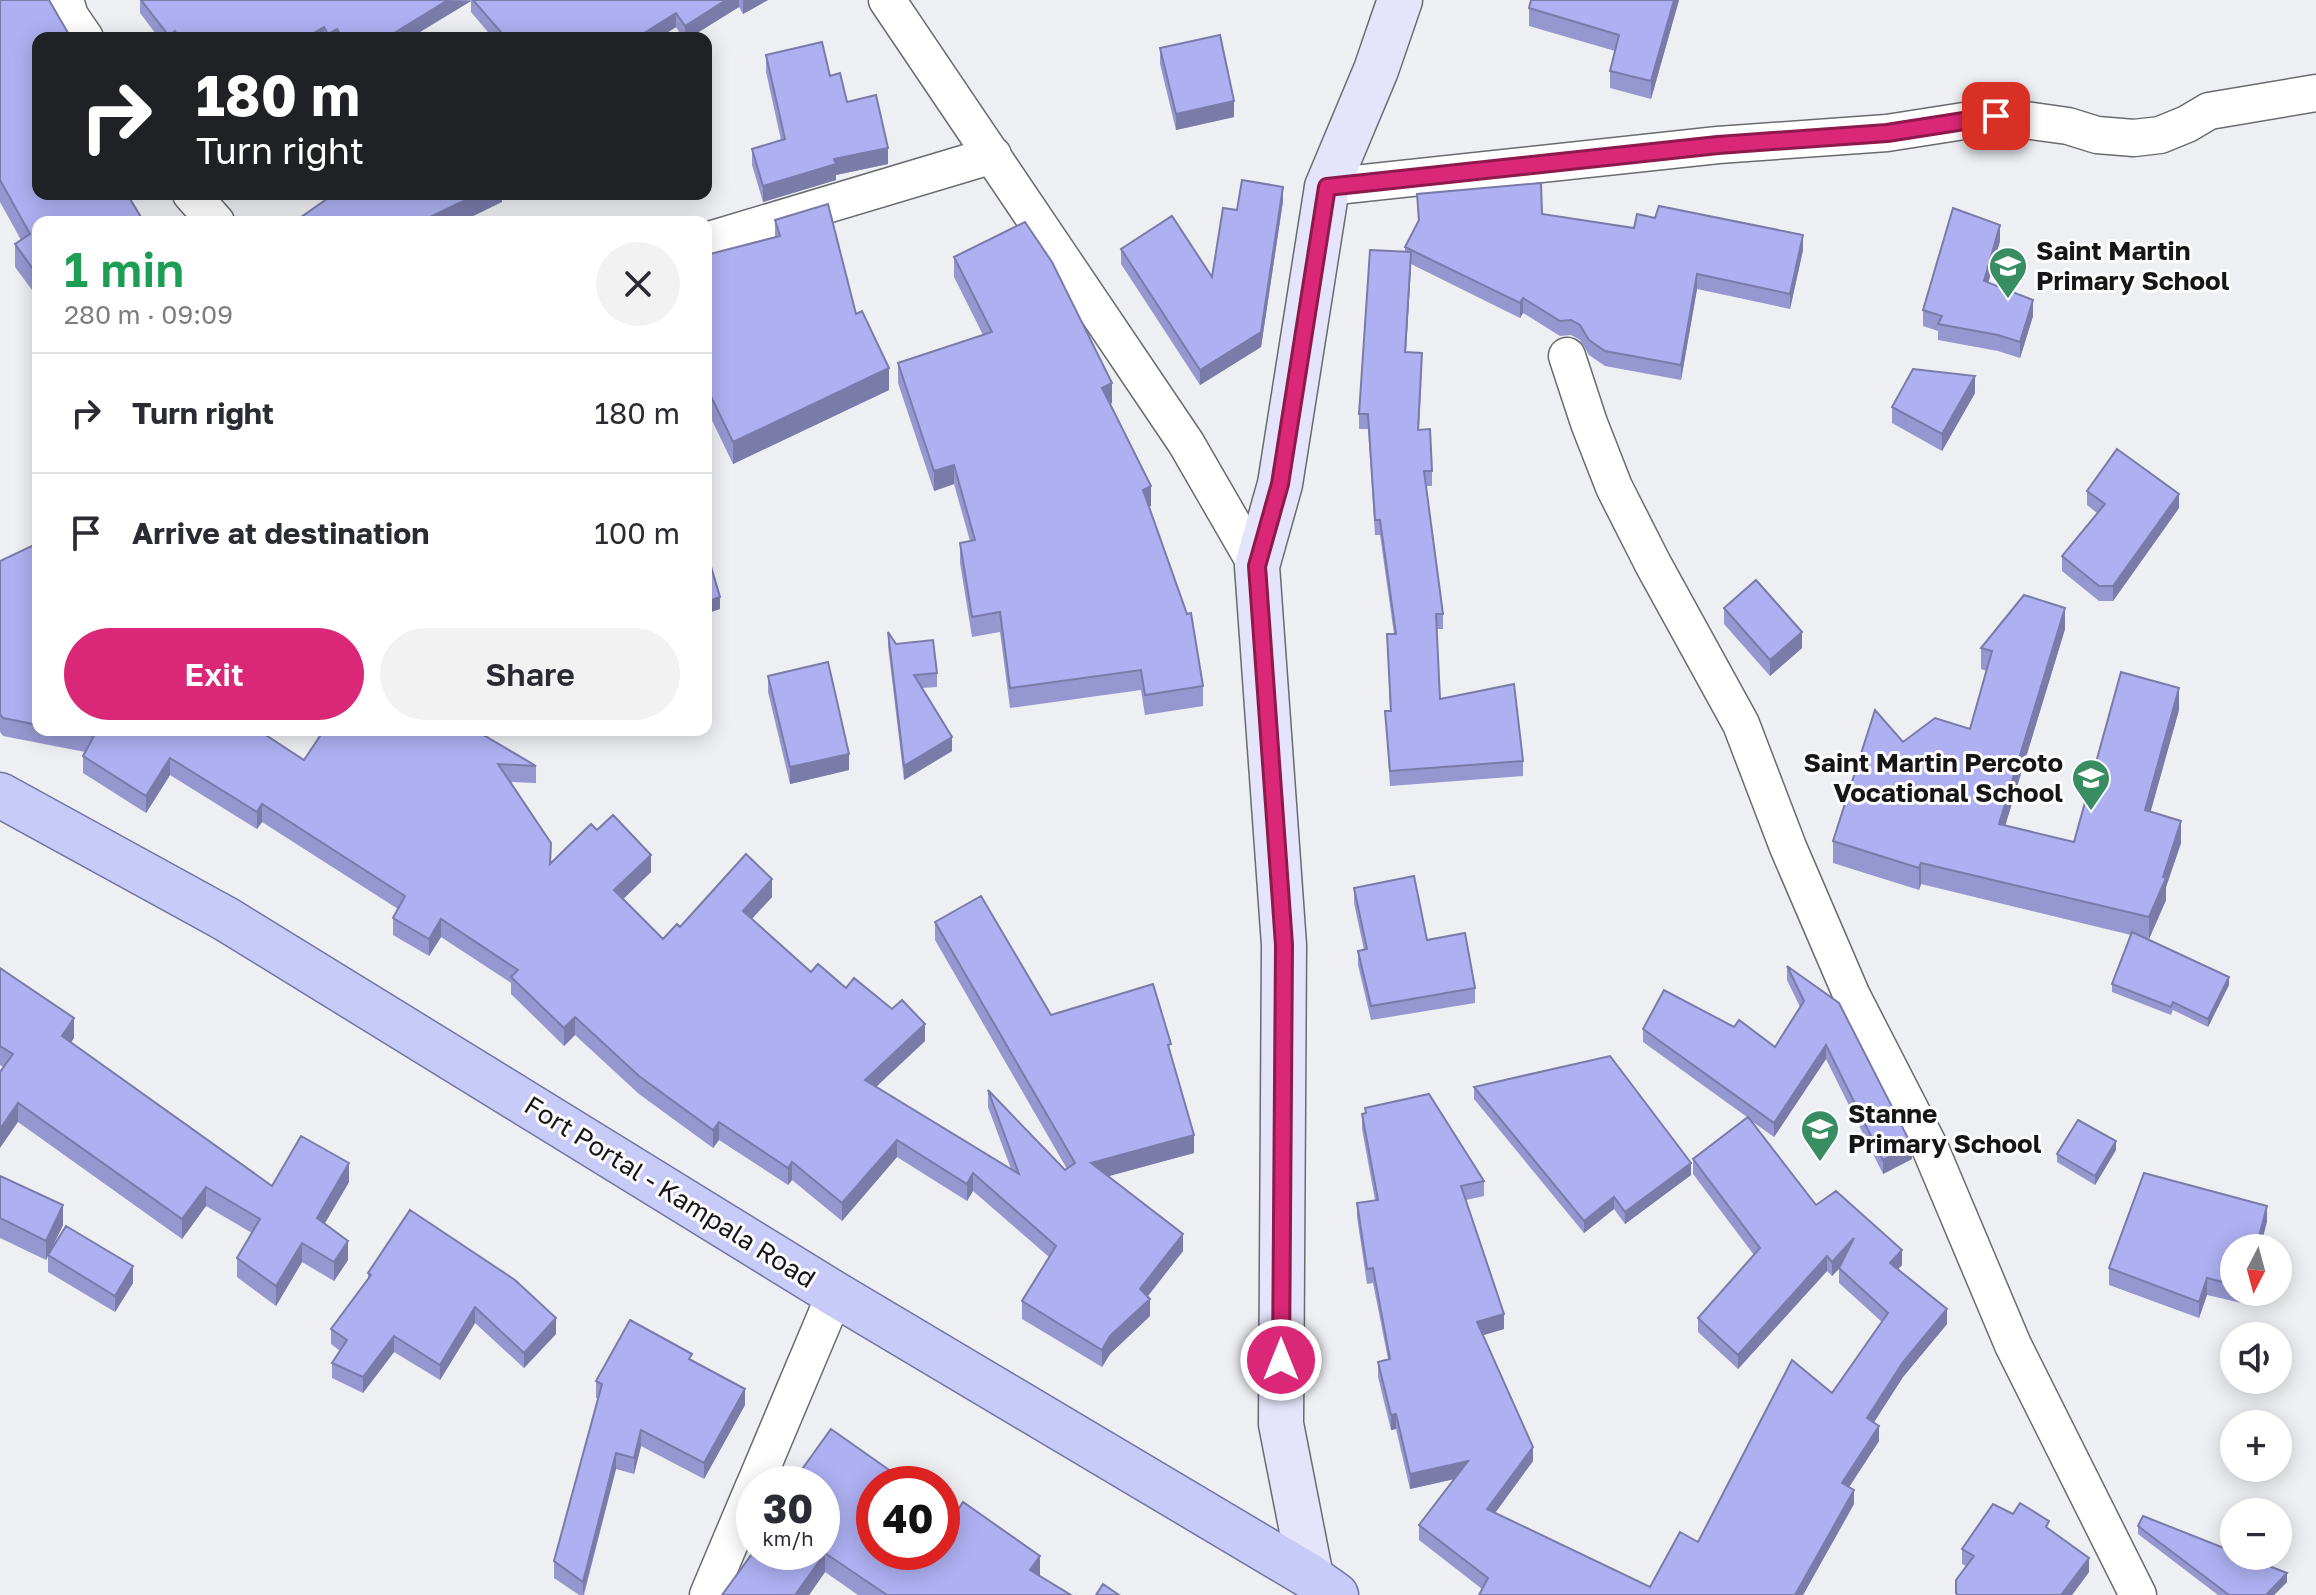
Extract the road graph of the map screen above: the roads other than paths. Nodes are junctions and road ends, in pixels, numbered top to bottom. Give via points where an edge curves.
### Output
1 (65, 0) edge
2 (887, 0) edge
3 (1400, 0) edge
4 (81, 32) edge
5 (2316, 93) edge
6 (993, 155) junction
7 (1327, 187) junction
8 (196, 200) edge
9 (211, 216) edge
10 (712, 239) edge
11 (1567, 356) dead end
12 (1257, 566) junction
13 (0, 795) edge
14 (835, 1294) junction
15 (762, 1466) edge
16 (736, 1528) edge
17 (1323, 1586) edge
18 (708, 1595) edge
19 (2138, 1595) edge

1 - 4 street
2 - 6 street
3 - 7 street
5 - 7 street via 2209,111 2160,135 2134,138 1996,116 1887,133 1703,146
6 - 10 street
6 - 12 street via 1186,443
7 - 12 street via 1280,484
8 - 9 street
11 - 19 street via 1614,487 1741,724 1852,996 1930,1148 2013,1345
12 - 17 street via 1284,945 1281,1424
13 - 14 main road, Fort Portal - Kampala Road via 226,919
14 - 15 street
14 - 17 main road, Fort Portal - Kampala Road
16 - 18 street

